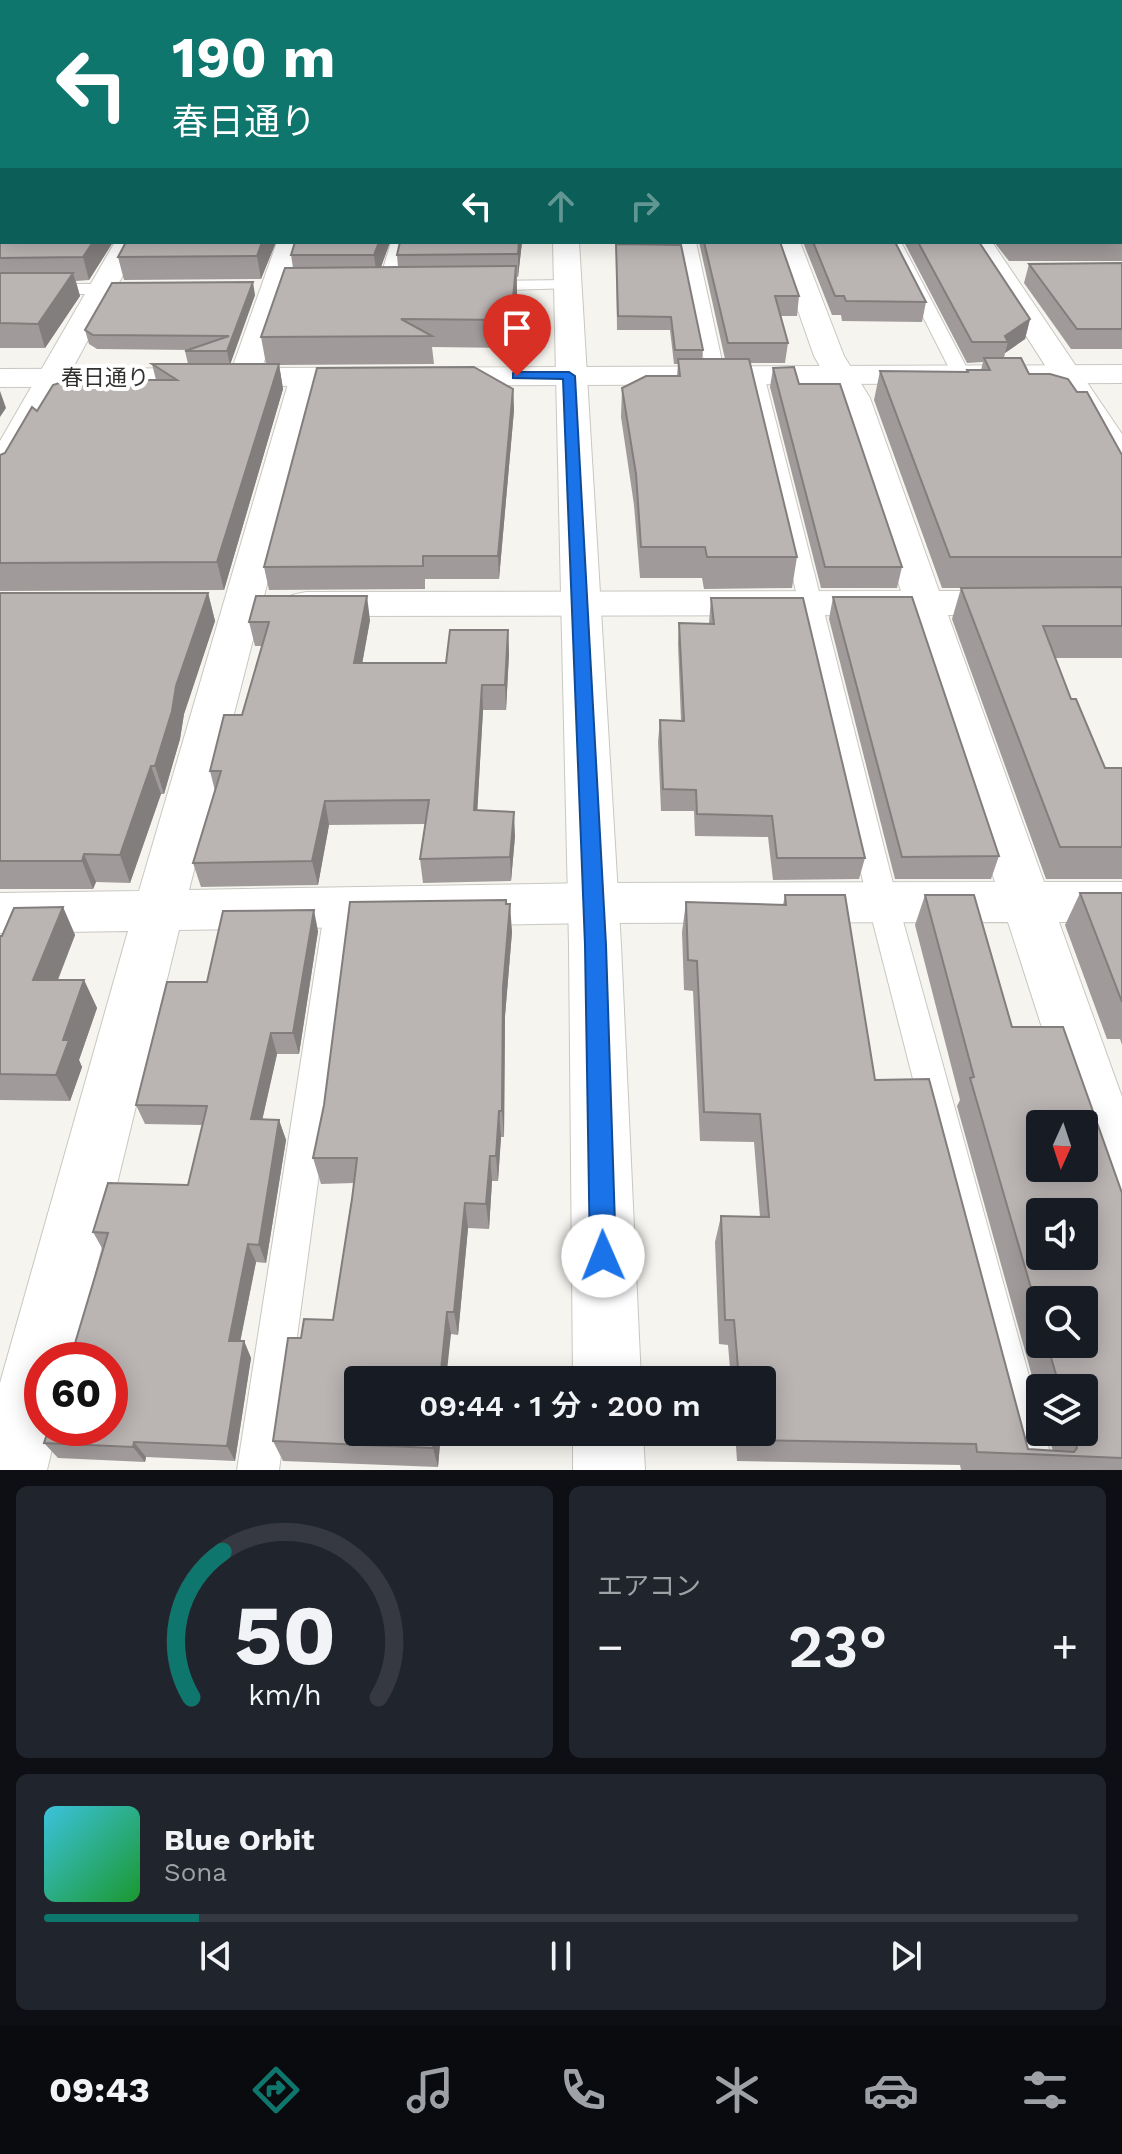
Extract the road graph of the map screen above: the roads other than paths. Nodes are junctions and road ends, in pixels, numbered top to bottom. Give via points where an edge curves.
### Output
1 (127, 244) edge
2 (289, 244) edge
3 (398, 244) edge
4 (688, 244) edge
5 (788, 244) edge
6 (894, 244) edge
7 (980, 244) edge
8 (566, 264) edge
9 (997, 272) junction
10 (1030, 272) edge
11 (387, 286) edge
12 (466, 286) edge
13 (134, 288) edge
14 (0, 289) edge
15 (101, 289) junction
16 (840, 374) junction
17 (961, 374) junction
18 (1063, 374) junction
19 (1122, 374) edge
20 (716, 375) junction
21 (755, 375) junction
22 (569, 376) junction
23 (244, 377) junction
24 (305, 377) junction
25 (0, 378) edge
26 (53, 378) junction
27 (1122, 459) edge
28 (0, 471) edge
29 (579, 603) junction
30 (811, 603) junction
31 (926, 603) junction
32 (1122, 603) edge
33 (222, 604) junction
34 (1028, 901) junction
35 (1122, 902) edge
36 (593, 903) junction
37 (883, 903) junction
38 (340, 907) junction
39 (159, 910) junction
40 (0, 913) edge
41 (1122, 1181) edge
42 (607, 1366) edge
43 (608, 1446) edge
44 (11, 1470) edge
45 (258, 1470) edge
46 (609, 1470) edge
47 (1034, 1470) edge

1 - 15 street
2 - 23 street
3 - 11 lane
4 - 20 lane
5 - 16 street
6 - 17 lane
7 - 9 street
8 - 12 lane
8 - 22 street
9 - 10 street
9 - 18 street
13 - 15 lane
14 - 15 lane
15 - 26 street
16 - 17 street, 春日通り
16 - 21 street, 春日通り
16 - 31 street via 854,398
17 - 18 street, 春日通り
18 - 19 street, 春日通り
18 - 27 street
20 - 21 street, 春日通り
20 - 22 street, 春日通り
21 - 30 lane
22 - 24 street, 春日通り
22 - 29 street
23 - 24 street, 春日通り
23 - 26 street, 春日通り
24 - 33 street
25 - 26 street, 春日通り
26 - 28 street
29 - 30 street
29 - 33 street
29 - 36 street
30 - 31 street
30 - 37 lane
31 - 32 street
31 - 34 street
33 - 39 street
34 - 35 street
34 - 37 street
34 - 41 street
36 - 37 street
36 - 38 street
36 - 42 street
37 - 47 lane
38 - 39 street
38 - 45 lane
39 - 40 street
39 - 44 street
43 - 46 street

